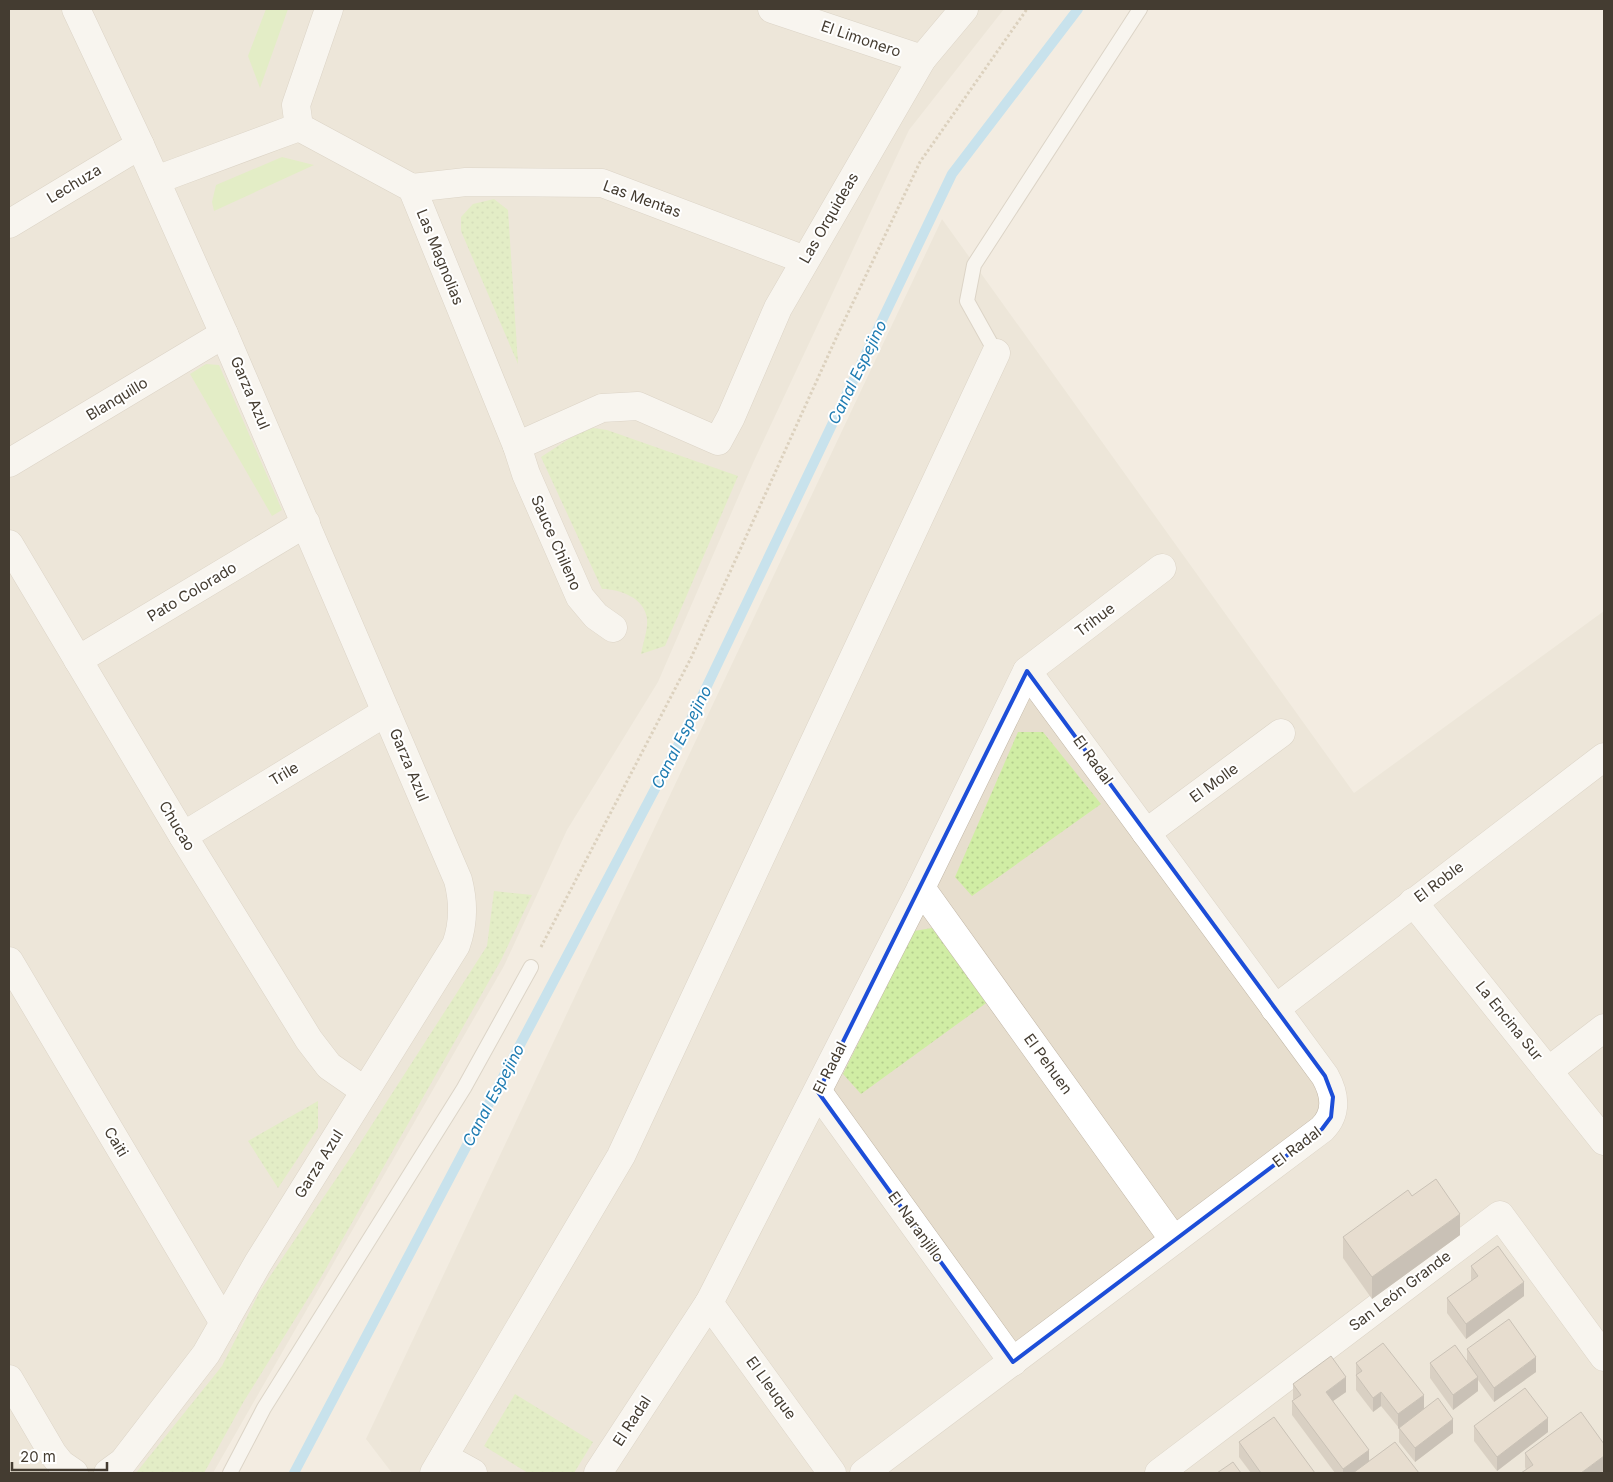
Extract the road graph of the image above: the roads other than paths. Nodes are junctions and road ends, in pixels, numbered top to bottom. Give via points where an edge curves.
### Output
1 (76, 9) edge
2 (328, 9) edge
3 (772, 9) edge
4 (964, 9) edge
5 (1140, 9) edge
6 (922, 59) junction
7 (299, 126) junction
8 (140, 145) junction
9 (156, 180) junction
10 (412, 188) junction
11 (9, 224) edge
12 (805, 260) junction
13 (224, 334) junction
14 (996, 353) joint
15 (517, 446) junction
16 (9, 463) edge
17 (306, 523) junction
18 (9, 544) edge
19 (1162, 568) dead end
20 (614, 628) dead end
21 (78, 660) junction
22 (1027, 671) junction
23 (386, 712) junction
24 (1281, 733) dead end
25 (1604, 757) edge
26 (1146, 833) junction
27 (183, 836) junction
28 (921, 888) junction
29 (1413, 902) junction
30 (9, 961) edge
31 (530, 967) road end
32 (1275, 1009) junction
33 (1604, 1028) edge
34 (1548, 1071) junction
35 (365, 1091) junction
36 (818, 1092) junction
37 (1604, 1141) edge
38 (1174, 1240) junction
39 (709, 1303) junction
40 (224, 1322) junction
41 (1604, 1357) edge
42 (1013, 1362) junction
43 (9, 1379) edge
44 (439, 1465) edge
45 (74, 1473) edge
46 (108, 1473) edge
47 (230, 1473) edge
48 (473, 1473) edge
49 (598, 1473) edge
50 (832, 1473) edge
51 (864, 1473) edge
52 (1159, 1473) edge

1 - 8 street, Garza Azul
2 - 7 street via 296,105
3 - 6 street, El Limonero
4 - 6 street, Las Orquideas
5 - 14 lane via 974,265 967,301
6 - 12 street, Las Orquideas
7 - 9 street
7 - 10 street
8 - 9 street, Garza Azul
8 - 11 street, Lechuza
9 - 13 street, Garza Azul
10 - 12 street, Las Mentas via 466,182 602,183
10 - 15 street, Las Magnolias
12 - 15 street, Las Orquideas via 778,308 718,441 638,406 602,408
13 - 16 street, Blanquillo
13 - 17 street, Garza Azul
14 - 44 street via 621,1156
15 - 20 street, Sauce Chileno via 580,597 596,616
17 - 21 street, Pato Colorado
17 - 23 street, Garza Azul
18 - 21 street, Chucao
19 - 22 street, Trihue
21 - 27 street, Chucao
22 - 26 street, El Radal
22 - 28 street, El Radal
23 - 27 street, Trile
23 - 35 street, Garza Azul via 458,880 462,895 462,922 456,945
24 - 26 street, El Molle
25 - 29 street, El Roble
26 - 32 street, El Radal
27 - 35 street, Chucao via 316,1051 329,1066
28 - 36 street, El Radal
28 - 38 street, El Pehuen
29 - 32 street, El Roble
29 - 34 street, La Encina Sur
30 - 40 street, Caiti
31 - 47 lane via 464,1088 264,1408
32 - 38 street, El Radal via 1329,1083 1333,1097 1331,1117 1322,1128
33 - 34 street
34 - 37 street, La Encina Sur
35 - 40 street, Garza Azul
36 - 39 street, El Radal
36 - 42 street, El Naranjillo
38 - 42 street, El Radal
39 - 49 street, El Radal
39 - 50 street, El Lleuque
40 - 46 street, Garza Azul via 195,1371 123,1462
41 - 52 street, San León Grande via 1500,1215
42 - 51 street, El Radal
43 - 45 street via 53,1454
44 - 48 street

